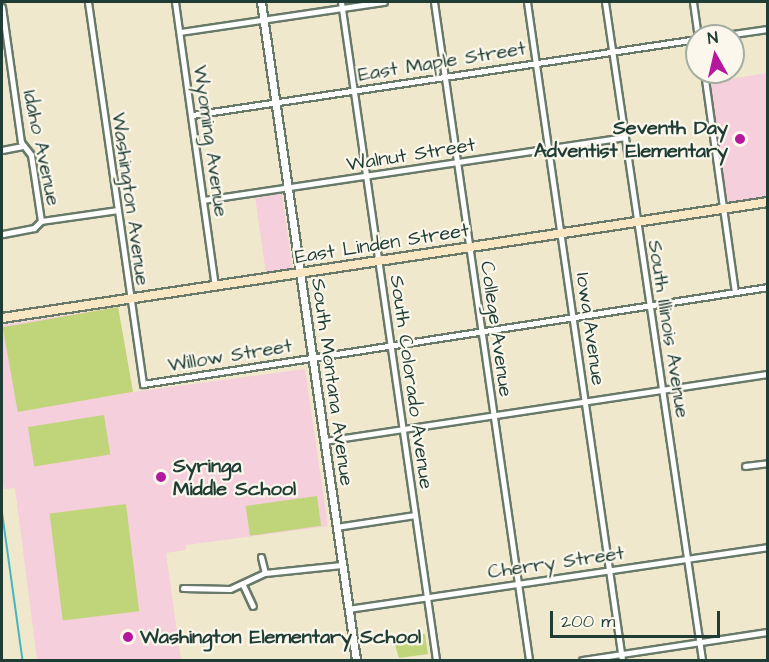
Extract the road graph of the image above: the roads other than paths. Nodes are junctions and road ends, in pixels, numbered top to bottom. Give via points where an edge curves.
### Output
1 (88, 2) edge
2 (175, 2) edge
3 (261, 2) edge
4 (384, 2) edge
5 (435, 2) edge
6 (527, 2) edge
7 (605, 2) edge
8 (693, 2) edge
9 (342, 5) edge
10 (2, 7) edge
11 (263, 20) junction
12 (696, 24) edge
13 (768, 29) edge
14 (180, 32) junction
15 (745, 32) edge
16 (685, 40) edge
17 (612, 52) junction
18 (537, 63) junction
19 (445, 77) junction
20 (706, 84) edge
21 (354, 91) junction
22 (275, 103) junction
23 (192, 115) junction
24 (624, 137) junction
25 (23, 146) junction
26 (549, 148) junction
27 (2, 150) edge
28 (457, 163) junction
29 (366, 177) junction
30 (288, 189) junction
31 (203, 200) junction
32 (768, 202) edge
33 (725, 209) junction
34 (117, 210) junction
35 (636, 222) junction
36 (41, 223) junction
37 (561, 233) junction
38 (2, 234) edge
39 (469, 247) junction
40 (378, 261) junction
41 (300, 273) junction
42 (215, 285) junction
43 (768, 287) edge
44 (735, 292) junction
45 (129, 300) junction
46 (649, 305) junction
47 (573, 317) junction
48 (2, 318) edge
49 (481, 330) junction
50 (390, 344) junction
51 (312, 359) junction
52 (768, 374) edge
53 (159, 382) joint
54 (663, 389) junction
55 (585, 401) junction
56 (493, 415) junction
57 (402, 429) junction
58 (324, 441) junction
59 (768, 463) edge
60 (746, 466) dead end
61 (415, 515) junction
62 (336, 526) junction
63 (768, 547) edge
64 (261, 557) dead end
65 (688, 559) junction
66 (342, 565) junction
67 (609, 570) junction
68 (265, 573) junction
69 (517, 584) junction
70 (243, 585) junction
71 (183, 588) dead end
72 (427, 597) junction
73 (253, 606) dead end
74 (348, 609) junction
75 (768, 632) edge
76 (700, 643) junction
77 (622, 658) edge
78 (356, 660) edge
79 (436, 660) edge
80 (529, 660) edge
81 (582, 660) edge
82 (702, 660) edge

1 - 34 street, Washington Avenue
2 - 14 street, Wyoming Avenue
3 - 11 street, South Montana Avenue
4 - 9 street
5 - 19 street, College Avenue
6 - 18 street, Iowa Avenue
7 - 17 street, South Illinois Avenue
8 - 12 street
9 - 11 street
9 - 21 street, South Colorado Avenue
10 - 25 street, Idaho Avenue
11 - 14 street
11 - 22 street, South Montana Avenue
13 - 15 street
14 - 23 street, Wyoming Avenue
16 - 17 street, East Maple Street
17 - 18 street, East Maple Street
17 - 24 street, South Illinois Avenue
18 - 19 street, East Maple Street
18 - 26 street, Iowa Avenue
19 - 21 street, East Maple Street
19 - 28 street, College Avenue
20 - 33 street
21 - 22 street, East Maple Street
21 - 29 street, South Colorado Avenue
22 - 23 street, East Maple Street
22 - 30 street, South Montana Avenue
23 - 31 street, Wyoming Avenue
24 - 26 street, Walnut Street
24 - 35 street, South Illinois Avenue
25 - 27 street
25 - 36 street, Idaho Avenue via 31,155
26 - 28 street, Walnut Street
26 - 37 street, Iowa Avenue
28 - 29 street, Walnut Street
28 - 39 street, College Avenue
29 - 30 street, Walnut Street
29 - 40 street, South Colorado Avenue
30 - 31 street, Walnut Street
30 - 41 street, South Montana Avenue
31 - 42 street, Wyoming Avenue
32 - 33 main road, East Linden Street
33 - 35 main road, East Linden Street
33 - 44 street
34 - 36 street
34 - 45 street, Washington Avenue
35 - 37 main road, East Linden Street
35 - 46 street, South Illinois Avenue
36 - 38 street
37 - 39 main road, East Linden Street
37 - 47 street, Iowa Avenue
39 - 40 main road, East Linden Street
39 - 49 street, College Avenue
40 - 41 main road, East Linden Street
40 - 50 street, South Colorado Avenue
41 - 42 main road, East Linden Street
41 - 51 street, South Montana Avenue
42 - 45 main road, East Linden Street
43 - 44 street, Willow Street
44 - 46 street, Willow Street
45 - 48 main road, East Linden Street
45 - 53 street, Washington Avenue via 143,384
46 - 47 street, Willow Street
46 - 54 street, South Illinois Avenue
47 - 49 street, Willow Street
47 - 55 street, Iowa Avenue
49 - 50 street, Willow Street
49 - 56 street, College Avenue
50 - 51 street, Willow Street
50 - 57 street, South Colorado Avenue
51 - 53 street, Willow Street
51 - 58 street, South Montana Avenue
52 - 54 street
54 - 55 street
54 - 65 street, South Illinois Avenue
55 - 56 street
55 - 67 street, Iowa Avenue
56 - 57 street
56 - 69 street, College Avenue
57 - 58 street
57 - 61 street, South Colorado Avenue
58 - 62 street, South Montana Avenue
59 - 60 street
61 - 62 street
61 - 72 street, South Colorado Avenue
62 - 66 street, South Montana Avenue
63 - 65 street, Cherry Street
64 - 68 street
65 - 67 street, Cherry Street
65 - 76 street, South Illinois Avenue
66 - 68 street
66 - 74 street, South Montana Avenue
67 - 69 street, Cherry Street
67 - 77 street, Iowa Avenue
68 - 70 street
69 - 72 street, Cherry Street
69 - 80 street, College Avenue
70 - 71 street via 230,589
70 - 73 street
72 - 74 street, Cherry Street
72 - 79 street, South Colorado Avenue
74 - 78 street, South Montana Avenue
75 - 76 street
76 - 77 street
76 - 82 street, South Illinois Avenue
77 - 81 street

